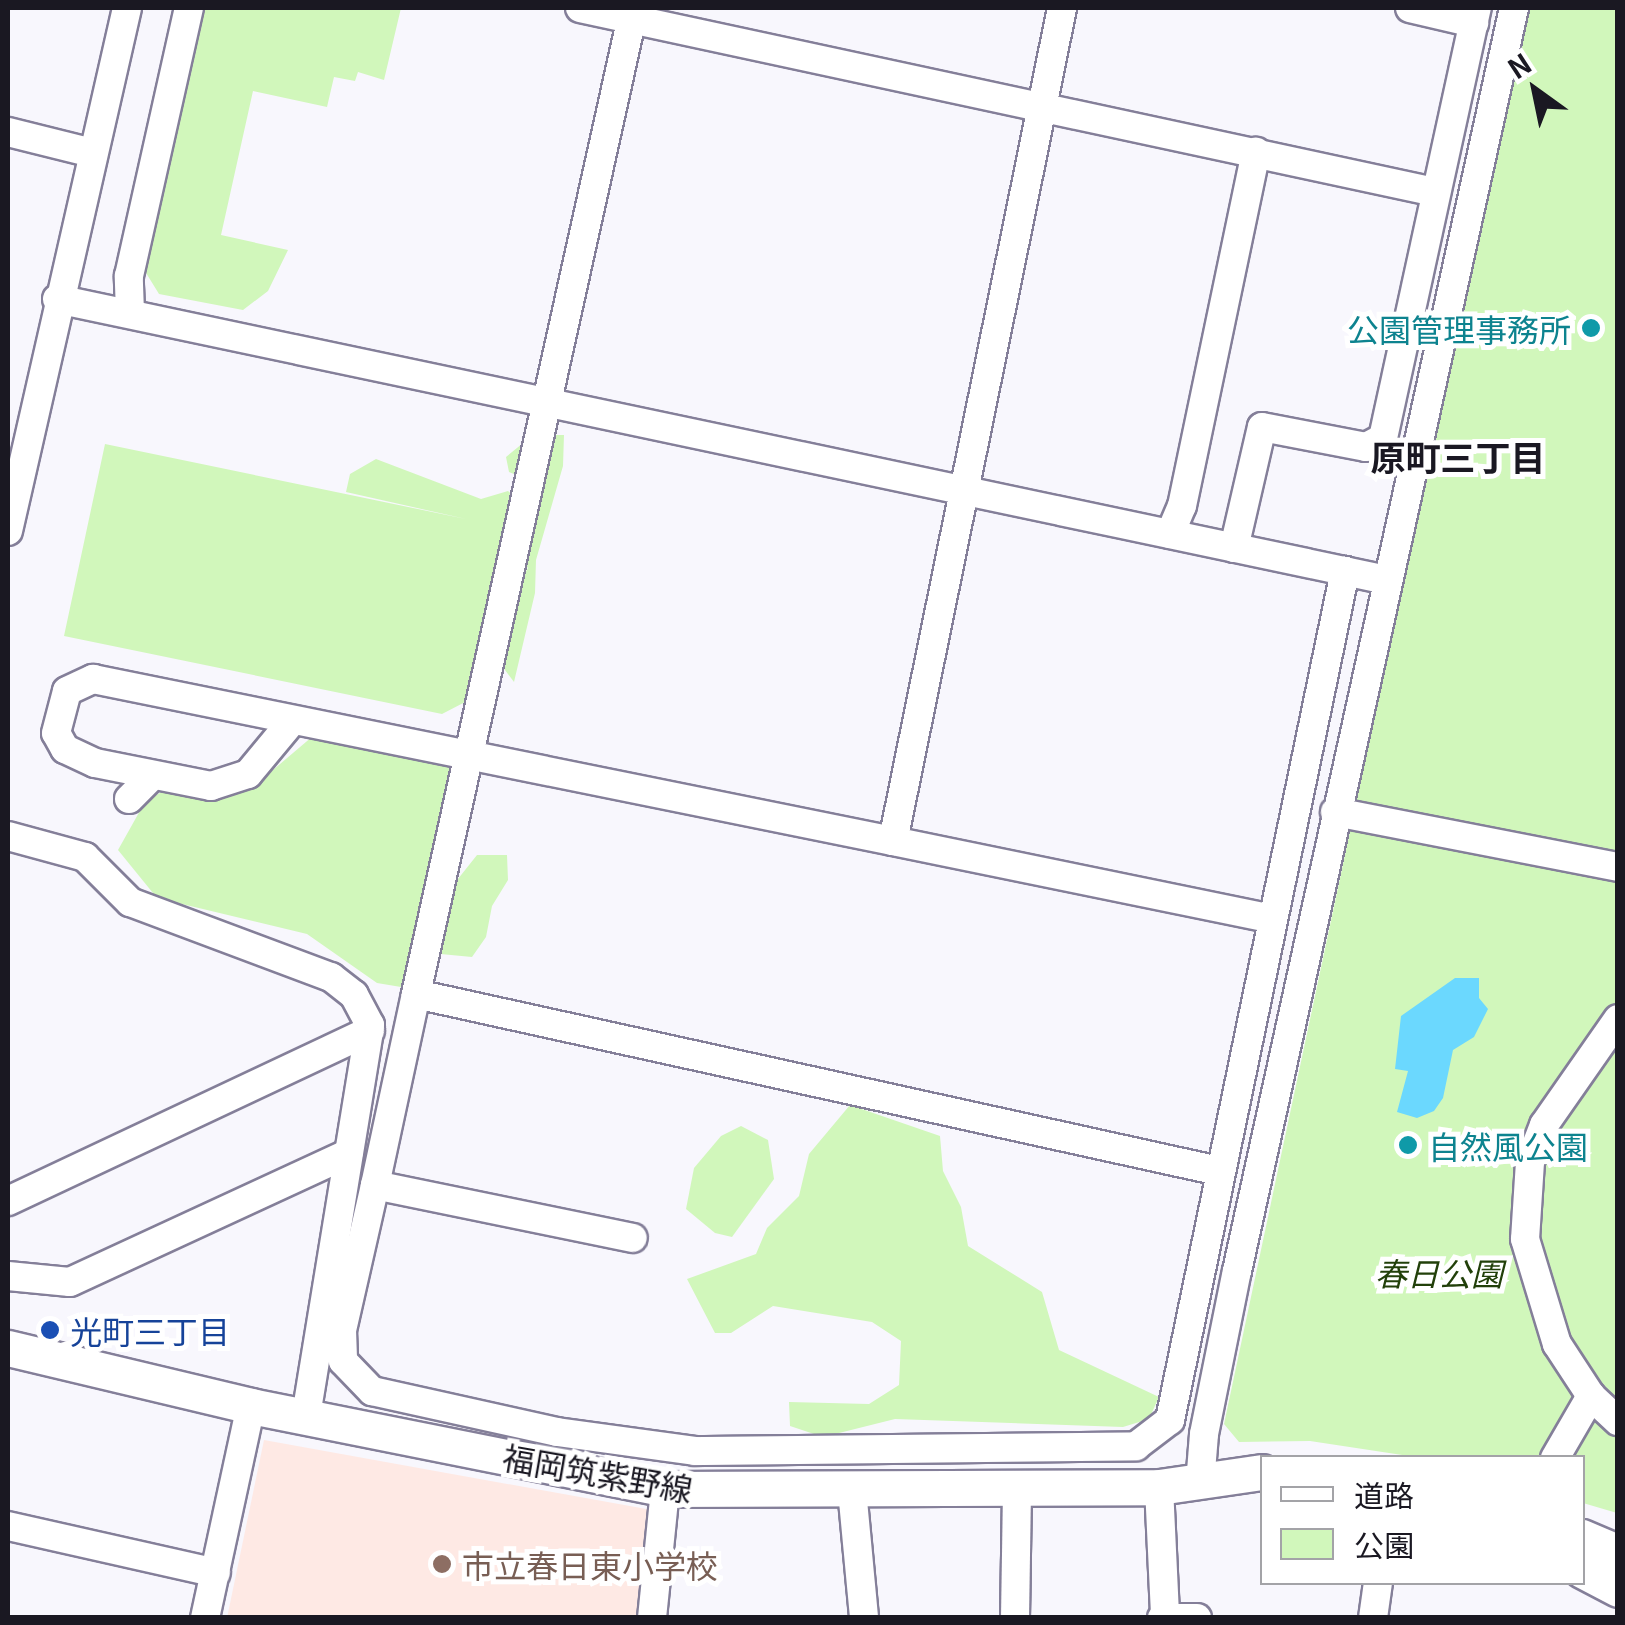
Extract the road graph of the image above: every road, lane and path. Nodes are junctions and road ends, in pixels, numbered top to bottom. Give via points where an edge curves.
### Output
1 (127, 8) edge
2 (189, 8) edge
3 (580, 8) edge
4 (1062, 8) edge
5 (1410, 8) edge
6 (1514, 8) edge
7 (633, 13) edge
8 (1476, 15) edge
9 (1048, 104) junction
10 (8, 132) edge
11 (92, 152) junction
12 (1256, 152) junction
13 (1435, 192) junction
14 (57, 299) junction
15 (130, 314) junction
16 (546, 403) junction
17 (13, 475) edge
18 (963, 490) junction
19 (8, 531) edge
20 (1170, 534) junction
21 (1234, 548) junction
22 (1344, 571) junction
23 (1387, 580) junction
24 (292, 720) junction
25 (469, 752) junction
26 (152, 776) junction
27 (129, 799) dead end
28 (1335, 812) junction
29 (8, 836) edge
30 (894, 841) junction
31 (1618, 868) edge
32 (1272, 919) junction
33 (416, 994) junction
34 (1618, 1019) edge
35 (370, 1030) junction
36 (349, 1152) junction
37 (1220, 1171) junction
38 (375, 1185) junction
39 (8, 1201) edge
40 (633, 1238) dead end
41 (8, 1276) edge
42 (8, 1348) edge
43 (1591, 1396) junction
44 (251, 1406) junction
45 (306, 1417) junction
46 (1618, 1420) edge
47 (1558, 1455) edge
48 (1260, 1472) edge
49 (1200, 1484) junction
50 (1017, 1487) junction
51 (1159, 1487) junction
52 (664, 1489) junction
53 (852, 1490) junction
54 (1260, 1496) edge
55 (8, 1526) edge
56 (1585, 1538) edge
57 (1618, 1552) edge
58 (1585, 1572) edge
59 (216, 1573) junction
60 (1378, 1585) edge
61 (1618, 1589) edge
62 (1163, 1616) edge
63 (205, 1618) edge
64 (652, 1618) edge
65 (864, 1618) edge
66 (1014, 1618) edge
67 (1197, 1618) edge
68 (1373, 1618) edge

1 - 11 street
2 - 15 street via 128,276
3 - 7 street
4 - 9 street
5 - 8 street
6 - 23 street
7 - 9 street
7 - 16 street
8 - 13 street
9 - 12 street
9 - 18 street via 1031,154
10 - 11 street
11 - 14 street
12 - 13 street
12 - 20 street via 1182,506
13 - 21 street via 1383,438 1366,446 1262,428
14 - 15 street
14 - 17 street
15 - 16 street
16 - 18 street
16 - 25 street
17 - 19 street
18 - 20 street
18 - 30 street
20 - 21 street
21 - 22 street
22 - 23 street
22 - 32 street
23 - 28 street
24 - 25 street
24 - 26 street via 248,774 211,786
24 - 26 street via 93,679 67,691 56,732 65,749
25 - 30 street
25 - 33 street
26 - 27 street
28 - 31 street
28 - 49 street via 1204,1434
29 - 35 street via 85,857 130,902 332,978 354,995
30 - 32 street
32 - 37 street
33 - 37 street
33 - 38 street
34 - 43 street via 1544,1125 1525,1203 1525,1239 1542,1306
35 - 36 street
35 - 39 street
36 - 41 street via 70,1282
36 - 45 street
37 - 38 street via 1170,1420 1136,1446 785,1454 607,1441 372,1392 343,1361 342,1330
38 - 40 street
42 - 44 main road, 福岡筑紫野線
43 - 46 street
43 - 47 street
44 - 45 main road, 福岡筑紫野線
44 - 59 street
45 - 52 main road, 福岡筑紫野線
48 - 49 main road, 福岡筑紫野線
49 - 51 main road, 福岡筑紫野線
49 - 54 main road, 福岡筑紫野線
50 - 51 main road, 福岡筑紫野線
50 - 53 main road, 福岡筑紫野線
50 - 66 street
51 - 62 street
52 - 53 main road, 福岡筑紫野線
52 - 64 street
53 - 65 street
55 - 59 street
56 - 57 main road
58 - 61 main road
59 - 63 street
60 - 68 street
62 - 67 street

